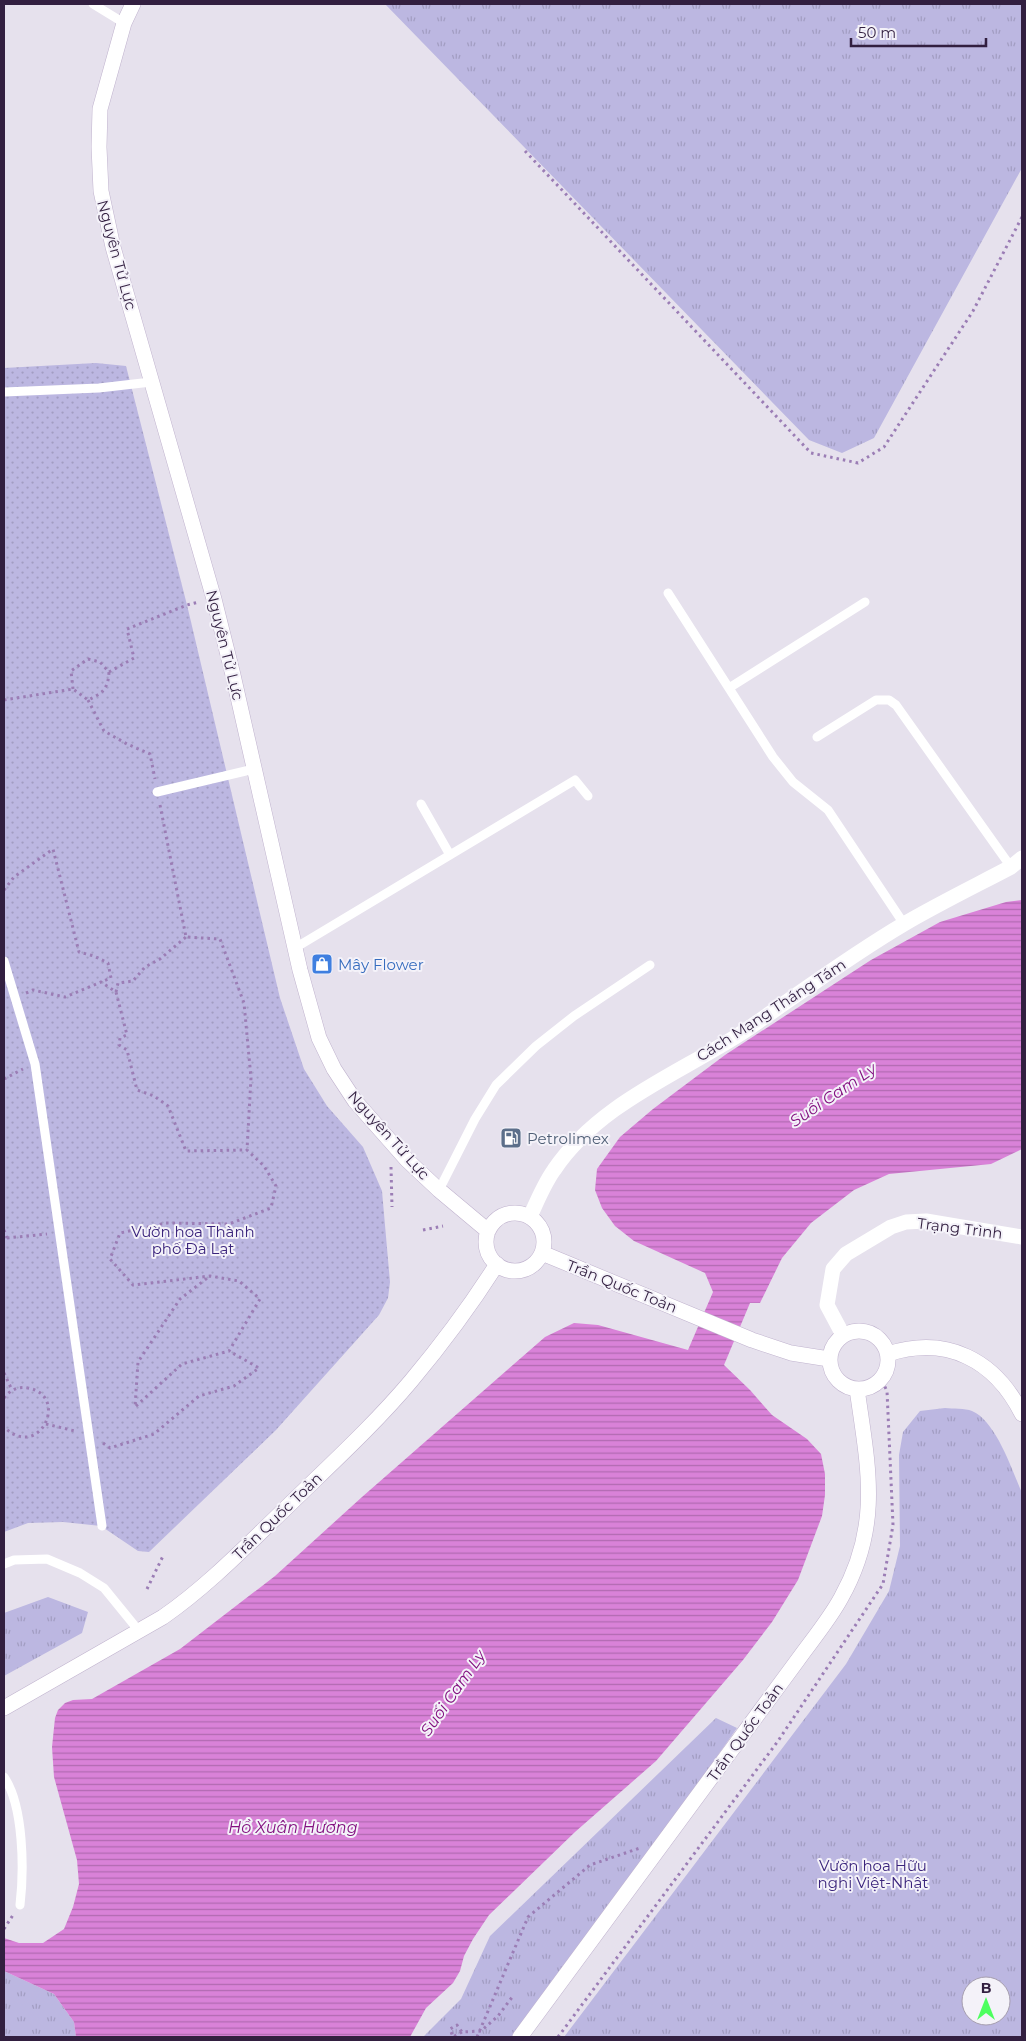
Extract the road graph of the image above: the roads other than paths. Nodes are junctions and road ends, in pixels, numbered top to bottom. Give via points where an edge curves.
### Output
1 (93, 4) edge
2 (133, 4) edge
3 (124, 23) junction
4 (151, 382) junction
5 (4, 392) edge
6 (668, 593) dead end
7 (866, 602) dead end
8 (729, 688) junction
9 (817, 737) dead end
10 (254, 769) junction
11 (157, 792) road end
12 (588, 796) dead end
13 (421, 804) dead end
14 (450, 855) junction
15 (1016, 863) edge
16 (904, 924) junction
17 (295, 948) junction
18 (4, 961) edge
19 (650, 965) dead end
20 (439, 1190) junction
21 (530, 1217) junction
22 (488, 1231) junction
23 (1022, 1237) edge
24 (542, 1253) junction
25 (497, 1264) junction
26 (843, 1335) junction
27 (888, 1354) junction
28 (830, 1358) junction
29 (857, 1389) junction
30 (1022, 1414) edge
31 (102, 1526) dead end
32 (4, 1564) edge
33 (139, 1631) junction
34 (4, 1708) edge
35 (4, 1777) edge
36 (20, 1905) dead end
37 (520, 2037) edge

1 - 3 lane
2 - 3 main road, Nguyên Tử Lực
3 - 4 main road, Nguyên Tử Lực via 100,109 101,191 113,247
4 - 5 lane
4 - 10 main road, Nguyên Tử Lực via 214,599
6 - 8 lane
7 - 8 lane
8 - 16 lane via 772,757 793,782 828,810
9 - 15 lane via 876,700 889,700
10 - 11 lane
10 - 17 main road, Nguyên Tử Lực
12 - 14 lane via 574,780
13 - 14 lane
14 - 17 lane
15 - 16 main road, Cách Mạng Tháng Tám
16 - 21 main road, Cách Mạng Tháng Tám via 741,1032 622,1104 590,1130 555,1168
17 - 20 main road, Nguyên Tử Lực via 319,1038 334,1069 355,1101 407,1160
18 - 31 lane via 35,1064
19 - 20 lane via 566,1022 536,1046 496,1086 475,1119
20 - 22 main road, Nguyên Tử Lực
21 - 22 main road via 515,1212 507,1214 492,1223
21 - 24 main road via 544,1235
22 - 25 main road via 487,1249
23 - 26 main road, Trạng Trình via 926,1221 891,1227 846,1254 833,1269 827,1306
24 - 25 main road via 538,1261 522,1270 513,1271
24 - 28 main road, Trần Quốc Toản via 752,1340 790,1352
25 - 33 main road, Trần Quốc Toản via 472,1303 410,1382 344,1452 222,1570 184,1603
26 - 27 main road via 858,1331 874,1335
26 - 28 main road via 836,1341
27 - 29 main road via 881,1379 866,1388
27 - 30 main road via 909,1348 931,1347 974,1359 1000,1379
28 - 29 main road via 834,1376
29 - 37 main road, Trần Quốc Toản via 870,1503 863,1545 850,1582 797,1661
32 - 33 lane via 14,1560 47,1559 80,1573 104,1588
33 - 34 main road, Trần Quốc Toản
35 - 36 lane via 10,1786 19,1825

